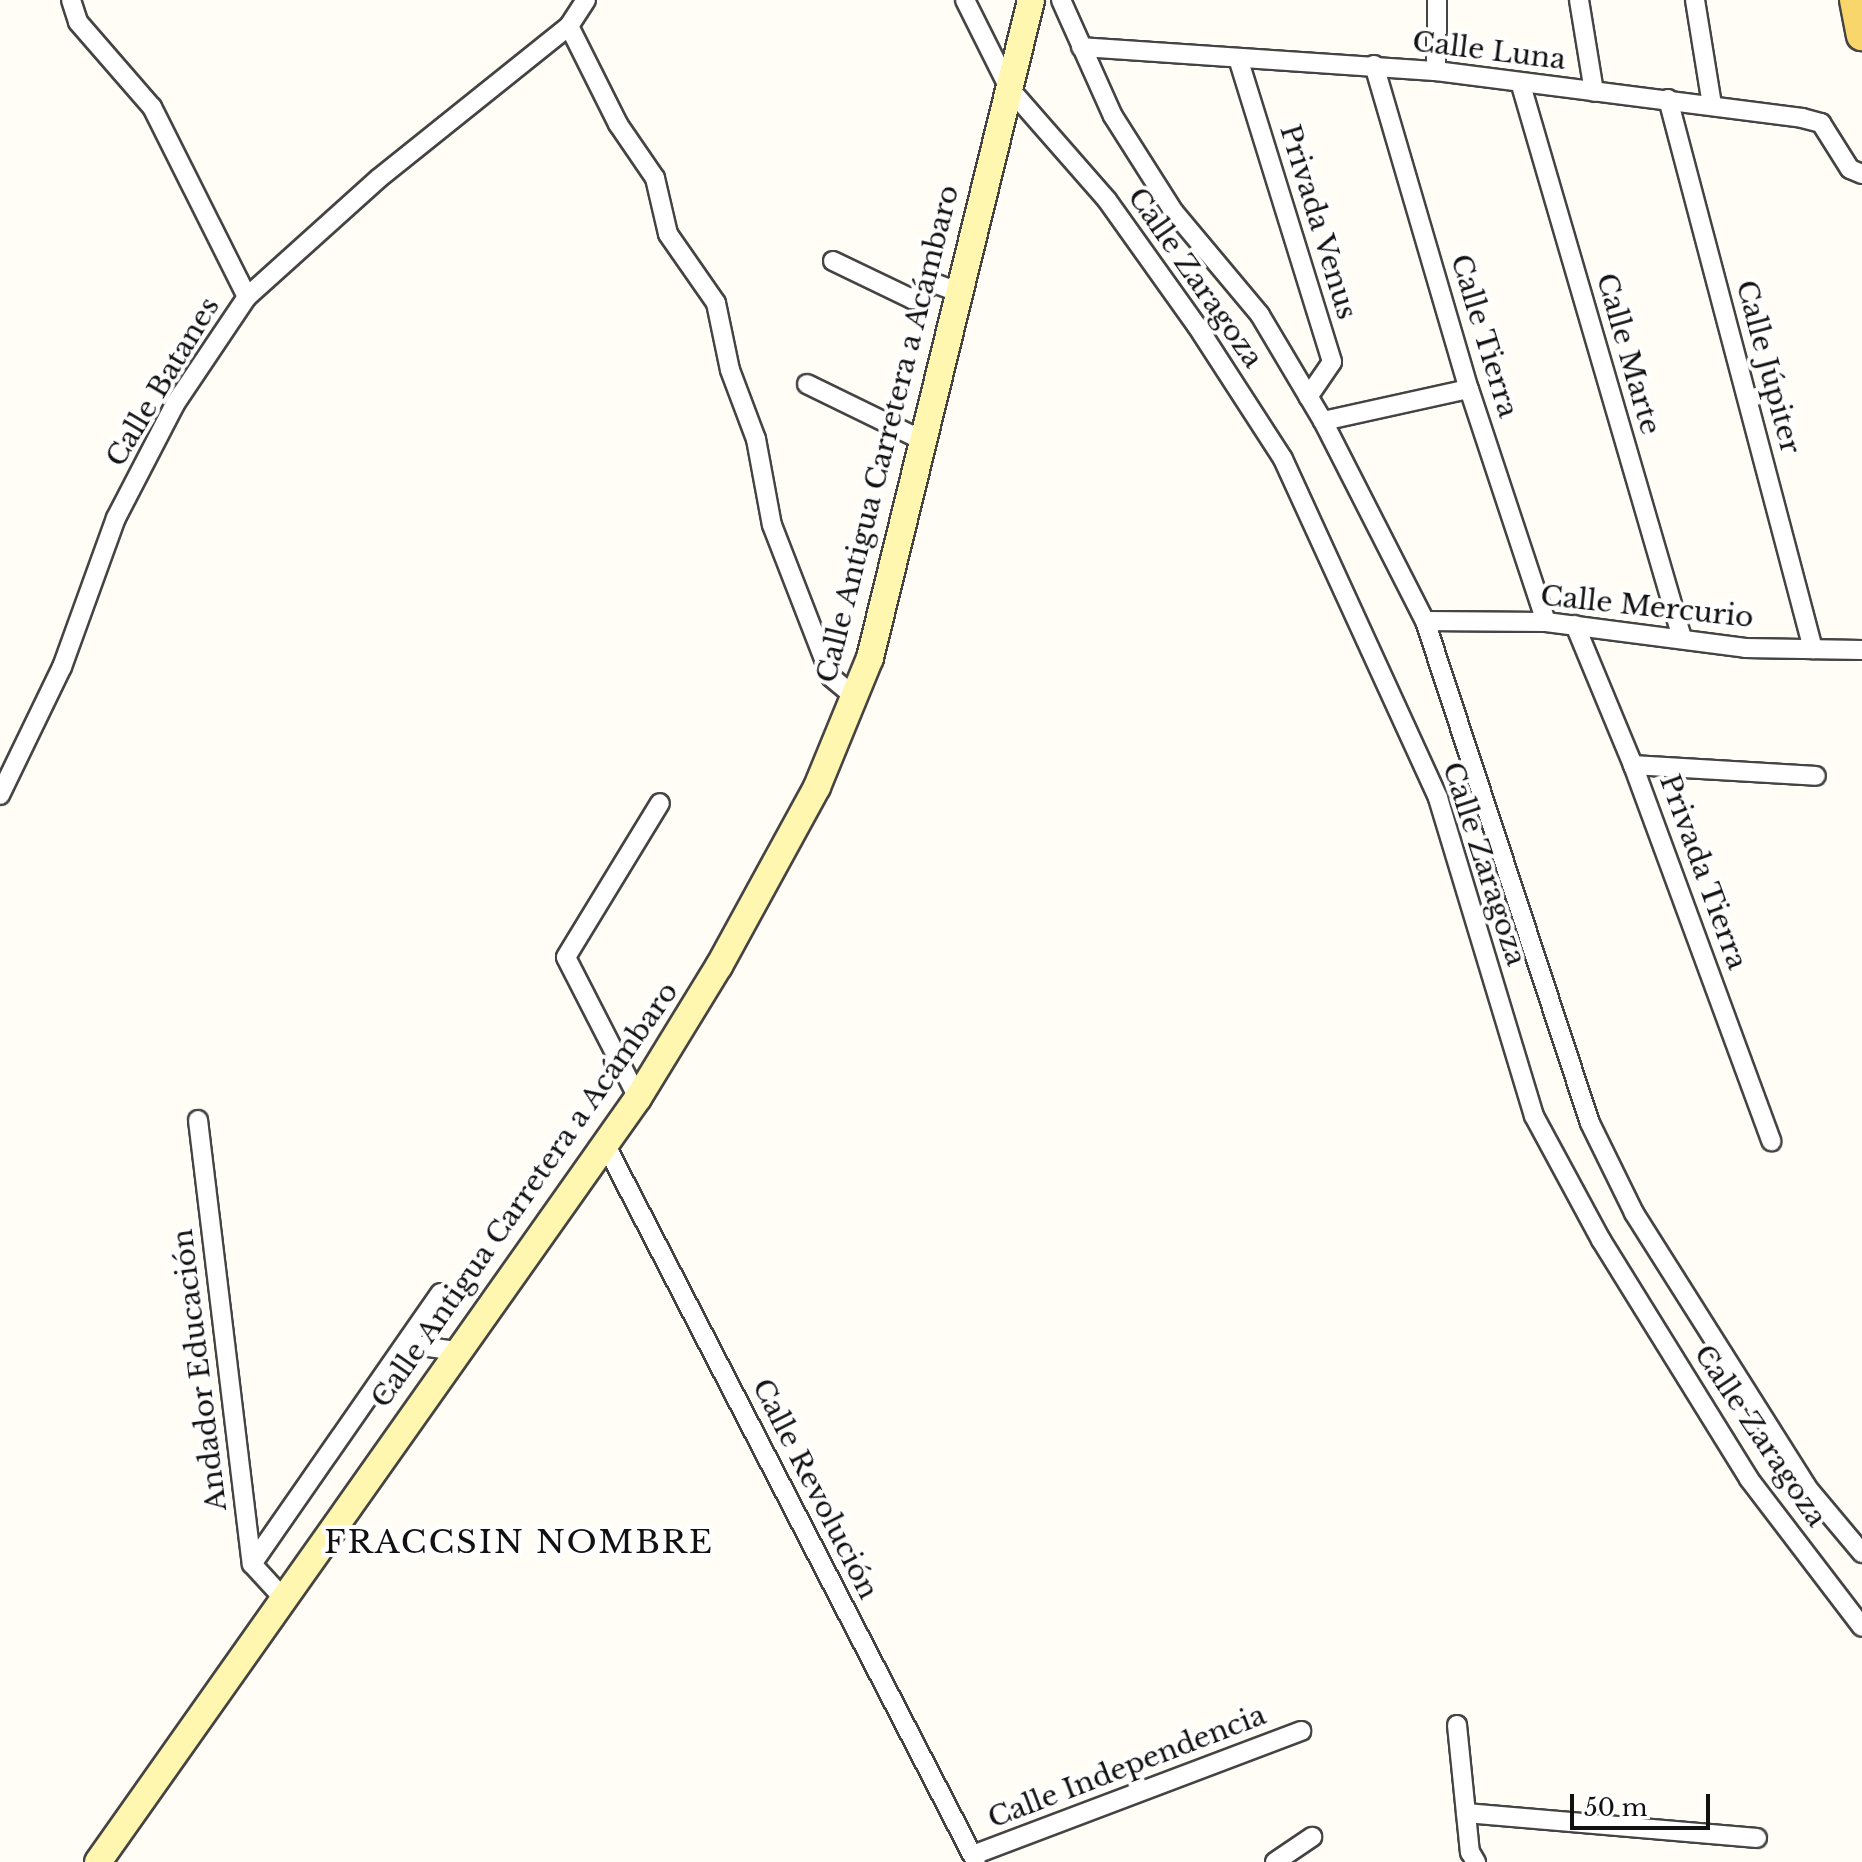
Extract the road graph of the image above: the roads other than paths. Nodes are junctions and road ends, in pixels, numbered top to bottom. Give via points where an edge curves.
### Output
1 (71, 0) edge
2 (586, 0) edge
3 (965, 0) edge
4 (1031, 0) edge
5 (1061, 0) edge
6 (1437, 0) edge
7 (1579, 0) edge
8 (1695, 0) edge
9 (1855, 0) edge
10 (569, 26) junction
11 (1862, 35) edge
12 (1081, 47) junction
13 (1238, 58) junction
14 (1374, 65) junction
15 (1436, 71) junction
16 (1521, 85) junction
17 (1009, 88) junction
18 (1594, 92) junction
19 (1668, 99) junction
20 (1712, 105) junction
21 (1862, 174) edge
22 (833, 261) dead end
23 (957, 292) junction
24 (247, 297) junction
25 (807, 384) dead end
26 (1469, 389) junction
27 (1308, 397) junction
28 (1323, 421) junction
29 (922, 440) junction
30 (1425, 621) junction
31 (1546, 622) junction
32 (1575, 625) junction
33 (1682, 638) junction
34 (1813, 649) junction
35 (1862, 650) edge
36 (855, 697) junction
37 (1633, 765) junction
38 (1816, 776) dead end
39 (0, 795) edge
40 (660, 803) dead end
41 (638, 1098) junction
42 (198, 1120) dead end
43 (1771, 1141) dead end
44 (604, 1142) junction
45 (440, 1293) dead end
46 (408, 1344) junction
47 (456, 1351) junction
48 (1862, 1553) edge
49 (252, 1564) junction
50 (285, 1600) junction
51 (1862, 1627) edge
52 (1457, 1725) dead end
53 (1301, 1731) dead end
54 (1466, 1813) junction
55 (1312, 1837) dead end
56 (1757, 1838) dead end
57 (974, 1859) edge
58 (98, 1862) edge
59 (1275, 1862) edge
60 (1476, 1862) edge

1 - 24 street via 78,22 152,107
2 - 10 street, Calle Batanes
3 - 17 street, Calle Zaragoza
4 - 17 main road, Calle Antigua Carretera a Acámbaro
5 - 12 street
6 - 15 street
7 - 18 street
8 - 20 street
9 - 11 main road
10 - 24 street, Calle Batanes via 378,179
10 - 36 street via 618,124 655,178 668,234 716,303 730,370 756,439 772,525 831,677
12 - 13 street, Calle Luna
12 - 27 street via 1113,116 1174,212 1260,315
13 - 14 street, Calle Luna
13 - 27 street, Privada Venus via 1332,362
14 - 15 street, Calle Luna
14 - 26 street, Calle Tierra
15 - 16 street, Calle Luna
16 - 18 street, Calle Luna
16 - 33 street, Calle Marte
17 - 23 main road, Calle Antigua Carretera a Acámbaro
17 - 51 street, Calle Zaragoza via 1107,200 1283,459 1438,798 1534,1116 1601,1240 1749,1479
18 - 19 street, Calle Luna
19 - 20 street, Calle Luna
19 - 34 street, Calle Júpiter
20 - 21 street, Calle Luna via 1821,123 1850,169
22 - 23 street via 912,299 934,283
23 - 29 main road, Calle Antigua Carretera a Acámbaro
24 - 39 street, Calle Batanes via 175,404 116,518 62,667
25 - 29 street
26 - 28 street
26 - 31 street, Calle Tierra
27 - 28 street
28 - 30 street
29 - 36 main road, Calle Antigua Carretera a Acámbaro via 870,658
30 - 31 street, Calle Mercurio
30 - 48 street via 1590,1123 1634,1213 1810,1491
31 - 32 street, Calle Mercurio
32 - 33 street, Calle Mercurio
32 - 37 street, Privada Tierra
33 - 34 street, Calle Mercurio via 1745,648
34 - 35 street, Calle Mercurio
36 - 41 main road, Calle Antigua Carretera a Acámbaro via 817,787 719,966
37 - 38 street
37 - 43 street, Privada Tierra
40 - 41 street via 566,957
41 - 44 main road, Calle Antigua Carretera a Acámbaro
42 - 49 street, Andador Educación
44 - 47 main road, Calle Antigua Carretera a Acámbaro
44 - 57 street, Calle Revolución
45 - 46 street
46 - 47 street
46 - 49 street
47 - 50 main road, Calle Antigua Carretera a Acámbaro
49 - 50 street
50 - 58 main road, Calle Antigua Carretera a Acámbaro
52 - 54 street
53 - 57 street, Calle Independencia
54 - 56 street
54 - 60 street
55 - 59 street

